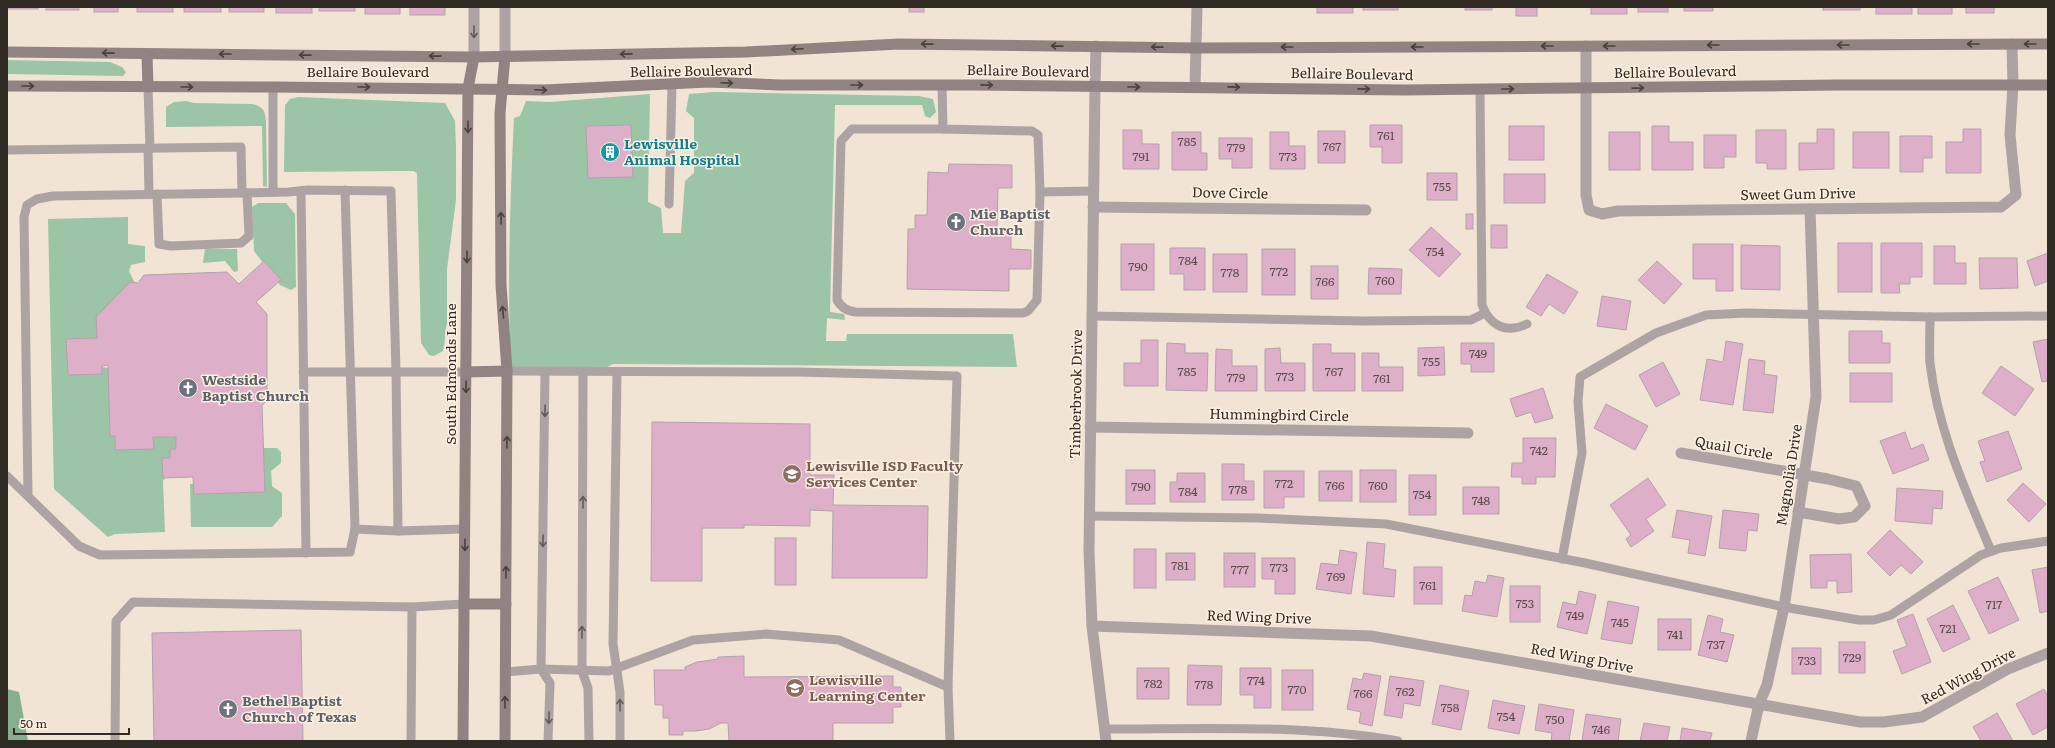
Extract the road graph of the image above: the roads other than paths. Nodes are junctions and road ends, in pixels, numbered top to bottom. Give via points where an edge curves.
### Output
1 (474, 7) edge
2 (505, 7) edge
3 (1197, 7) edge
4 (2012, 44) junction
5 (2048, 44) edge
6 (1096, 46) junction
7 (1586, 46) junction
8 (1196, 48) junction
9 (7, 52) edge
10 (147, 54) junction
11 (505, 56) junction
12 (474, 57) junction
13 (672, 84) junction
14 (942, 85) junction
15 (2013, 85) junction
16 (7, 86) edge
17 (2048, 86) edge
18 (148, 87) junction
19 (273, 87) junction
20 (1095, 87) junction
21 (1195, 87) junction
22 (468, 88) junction
23 (502, 89) junction
24 (1586, 89) junction
25 (1480, 90) junction
26 (943, 129) junction
27 (149, 149) junction
28 (7, 150) edge
29 (345, 190) junction
30 (301, 191) junction
31 (1093, 191) junction
32 (245, 192) junction
33 (273, 192) junction
34 (1040, 192) junction
35 (153, 194) junction
36 (669, 204) dead end
37 (1093, 207) junction
38 (1810, 209) junction
39 (1366, 210) dead end
40 (1485, 313) junction
41 (1812, 315) junction
42 (1092, 316) junction
43 (2048, 316) edge
44 (1930, 318) junction
45 (1527, 324) dead end
46 (396, 371) junction
47 (508, 371) junction
48 (303, 372) junction
49 (350, 372) junction
50 (466, 372) junction
51 (545, 372) junction
52 (583, 372) junction
53 (617, 372) junction
54 (1090, 427) junction
55 (1468, 432) dead end
56 (1681, 453) dead end
57 (7, 476) edge
58 (1805, 476) junction
59 (28, 495) junction
60 (1798, 512) junction
61 (1089, 516) junction
62 (355, 529) junction
63 (465, 529) junction
64 (398, 531) junction
65 (2048, 542) edge
66 (1991, 551) junction
67 (306, 553) junction
68 (1562, 558) junction
69 (464, 604) junction
70 (506, 604) junction
71 (412, 607) junction
72 (1784, 607) junction
73 (1092, 626) junction
74 (2048, 653) edge
75 (617, 668) junction
76 (542, 670) junction
77 (582, 671) junction
78 (505, 672) junction
79 (948, 686) junction
80 (1759, 704) junction
81 (1104, 729) junction
82 (115, 741) edge
83 (411, 741) edge
84 (463, 741) edge
85 (505, 741) edge
86 (548, 741) edge
87 (589, 741) edge
88 (620, 741) edge
89 (950, 741) edge
90 (1106, 741) edge
91 (1398, 741) edge
92 (1751, 741) edge

1 -> 12 street, South Edmonds Lane
2 - 11 street
3 - 8 street
5 -> 4 main road, Bellaire Boulevard
4 -> 7 main road, Bellaire Boulevard
4 - 15 street, Sweet Gum Drive
8 -> 6 main road, Bellaire Boulevard
6 -> 11 main road, Bellaire Boulevard via 899,44 746,52
6 - 20 street, Timberbrook Drive
7 -> 8 main road, Bellaire Boulevard
7 - 24 street, Sweet Gum Drive
8 - 21 street
10 -> 9 main road, Bellaire Boulevard
12 -> 10 main road, Bellaire Boulevard
10 - 18 main road
11 - 12 main road, Bellaire Boulevard
11 - 23 main road
12 - 22 main road, South Edmonds Lane
13 -> 14 main road, Bellaire Boulevard via 709,82 780,85
23 -> 13 main road, Bellaire Boulevard via 544,90
13 - 36 lane
14 -> 20 main road, Bellaire Boulevard
14 - 26 lane
15 - 17 main road, Bellaire Boulevard
24 -> 15 main road, Bellaire Boulevard
15 - 38 street, Sweet Gum Drive via 2010,135 2016,195 2001,207
16 -> 18 main road, Bellaire Boulevard
18 -> 19 main road, Bellaire Boulevard
18 - 27 lane
19 -> 22 main road, Bellaire Boulevard
19 - 33 lane
20 -> 21 main road, Bellaire Boulevard
20 - 31 street, Timberbrook Drive
21 -> 25 main road, Bellaire Boulevard
22 - 23 main road, Bellaire Boulevard
22 -> 50 main road, South Edmonds Lane
47 -> 23 main road via 501,285
25 -> 24 main road, Bellaire Boulevard
24 - 38 street, Sweet Gum Drive via 1586,195 1589,210 1602,214 1618,211
25 - 40 lane via 1482,305
26 - 34 lane via 1032,131 1038,135
26 - 34 lane via 852,129 841,141 837,300 841,307 856,312 1028,311 1037,300
27 - 28 lane
27 - 32 lane via 241,147
27 - 35 lane
29 - 30 lane
29 - 46 lane via 392,190
29 - 49 lane
30 - 33 lane
30 - 48 lane
31 - 34 lane
31 - 37 street, Timberbrook Drive
32 - 33 lane
32 - 35 lane
32 - 35 lane via 249,236 241,243 171,246 159,244
35 - 59 lane via 53,196 37,199 27,206 24,217
37 - 39 street, Dove Circle
37 - 42 street, Timberbrook Drive
38 - 41 street, Magnolia Drive
40 - 42 lane via 1471,320 1364,321
40 - 45 lane via 1487,318 1502,327 1518,328
41 - 44 lane
41 - 58 street, Magnolia Drive via 1816,397
41 - 68 lane via 1706,315 1656,333 1580,377 1578,402 1582,453
42 - 54 street, Timberbrook Drive
43 - 44 lane
44 - 66 lane via 1930,362 1936,401 1953,463
46 - 49 lane
46 - 50 lane
46 - 64 lane
47 - 50 main road
47 - 51 lane
70 -> 47 main road
48 - 49 lane
48 - 67 lane
49 - 62 lane
50 -> 63 main road, South Edmonds Lane
51 - 52 lane
51 -> 76 lane
52 - 53 lane
77 -> 52 lane
53 - 75 lane via 613,644
53 - 79 lane via 797,372 957,376
54 - 55 street, Hummingbird Circle
54 - 61 street, Timberbrook Drive
56 - 58 street, Quail Circle
57 - 59 lane
58 - 60 street, Magnolia Drive
58 - 60 street, Quail Circle via 1856,486 1865,506 1854,517 1839,519
59 - 67 lane via 79,546 100,555
60 - 72 street, Magnolia Drive
61 - 68 lane via 1258,518 1386,524
61 - 73 street, Timberbrook Drive
62 - 64 lane
62 - 67 lane via 350,552
63 - 64 lane
63 -> 69 main road, South Edmonds Lane
65 - 66 lane
66 - 72 lane via 1981,555 1891,615 1874,620 1858,620
68 - 72 lane
69 - 70 main road
69 - 71 lane
69 - 84 main road, South Edmonds Lane
70 - 78 main road
71 - 82 lane via 134,602 116,622
71 - 83 lane
72 - 80 street, Magnolia Drive via 1767,685
73 - 80 street, Red Wing Drive via 1370,636
73 - 81 street, Timberbrook Drive
74 - 80 street, Red Wing Drive via 2008,669 1922,718 1860,722
75 - 77 lane via 609,671
75 - 79 lane via 693,640 766,634 839,640
88 -> 75 lane via 620,692
76 - 77 lane
76 - 78 lane
76 -> 86 lane via 550,684
77 - 87 lane via 588,688
85 -> 78 main road
79 - 89 lane
80 - 92 street, Magnolia Drive
81 - 90 street, Timberbrook Drive
81 - 91 lane via 1285,730 1349,734

